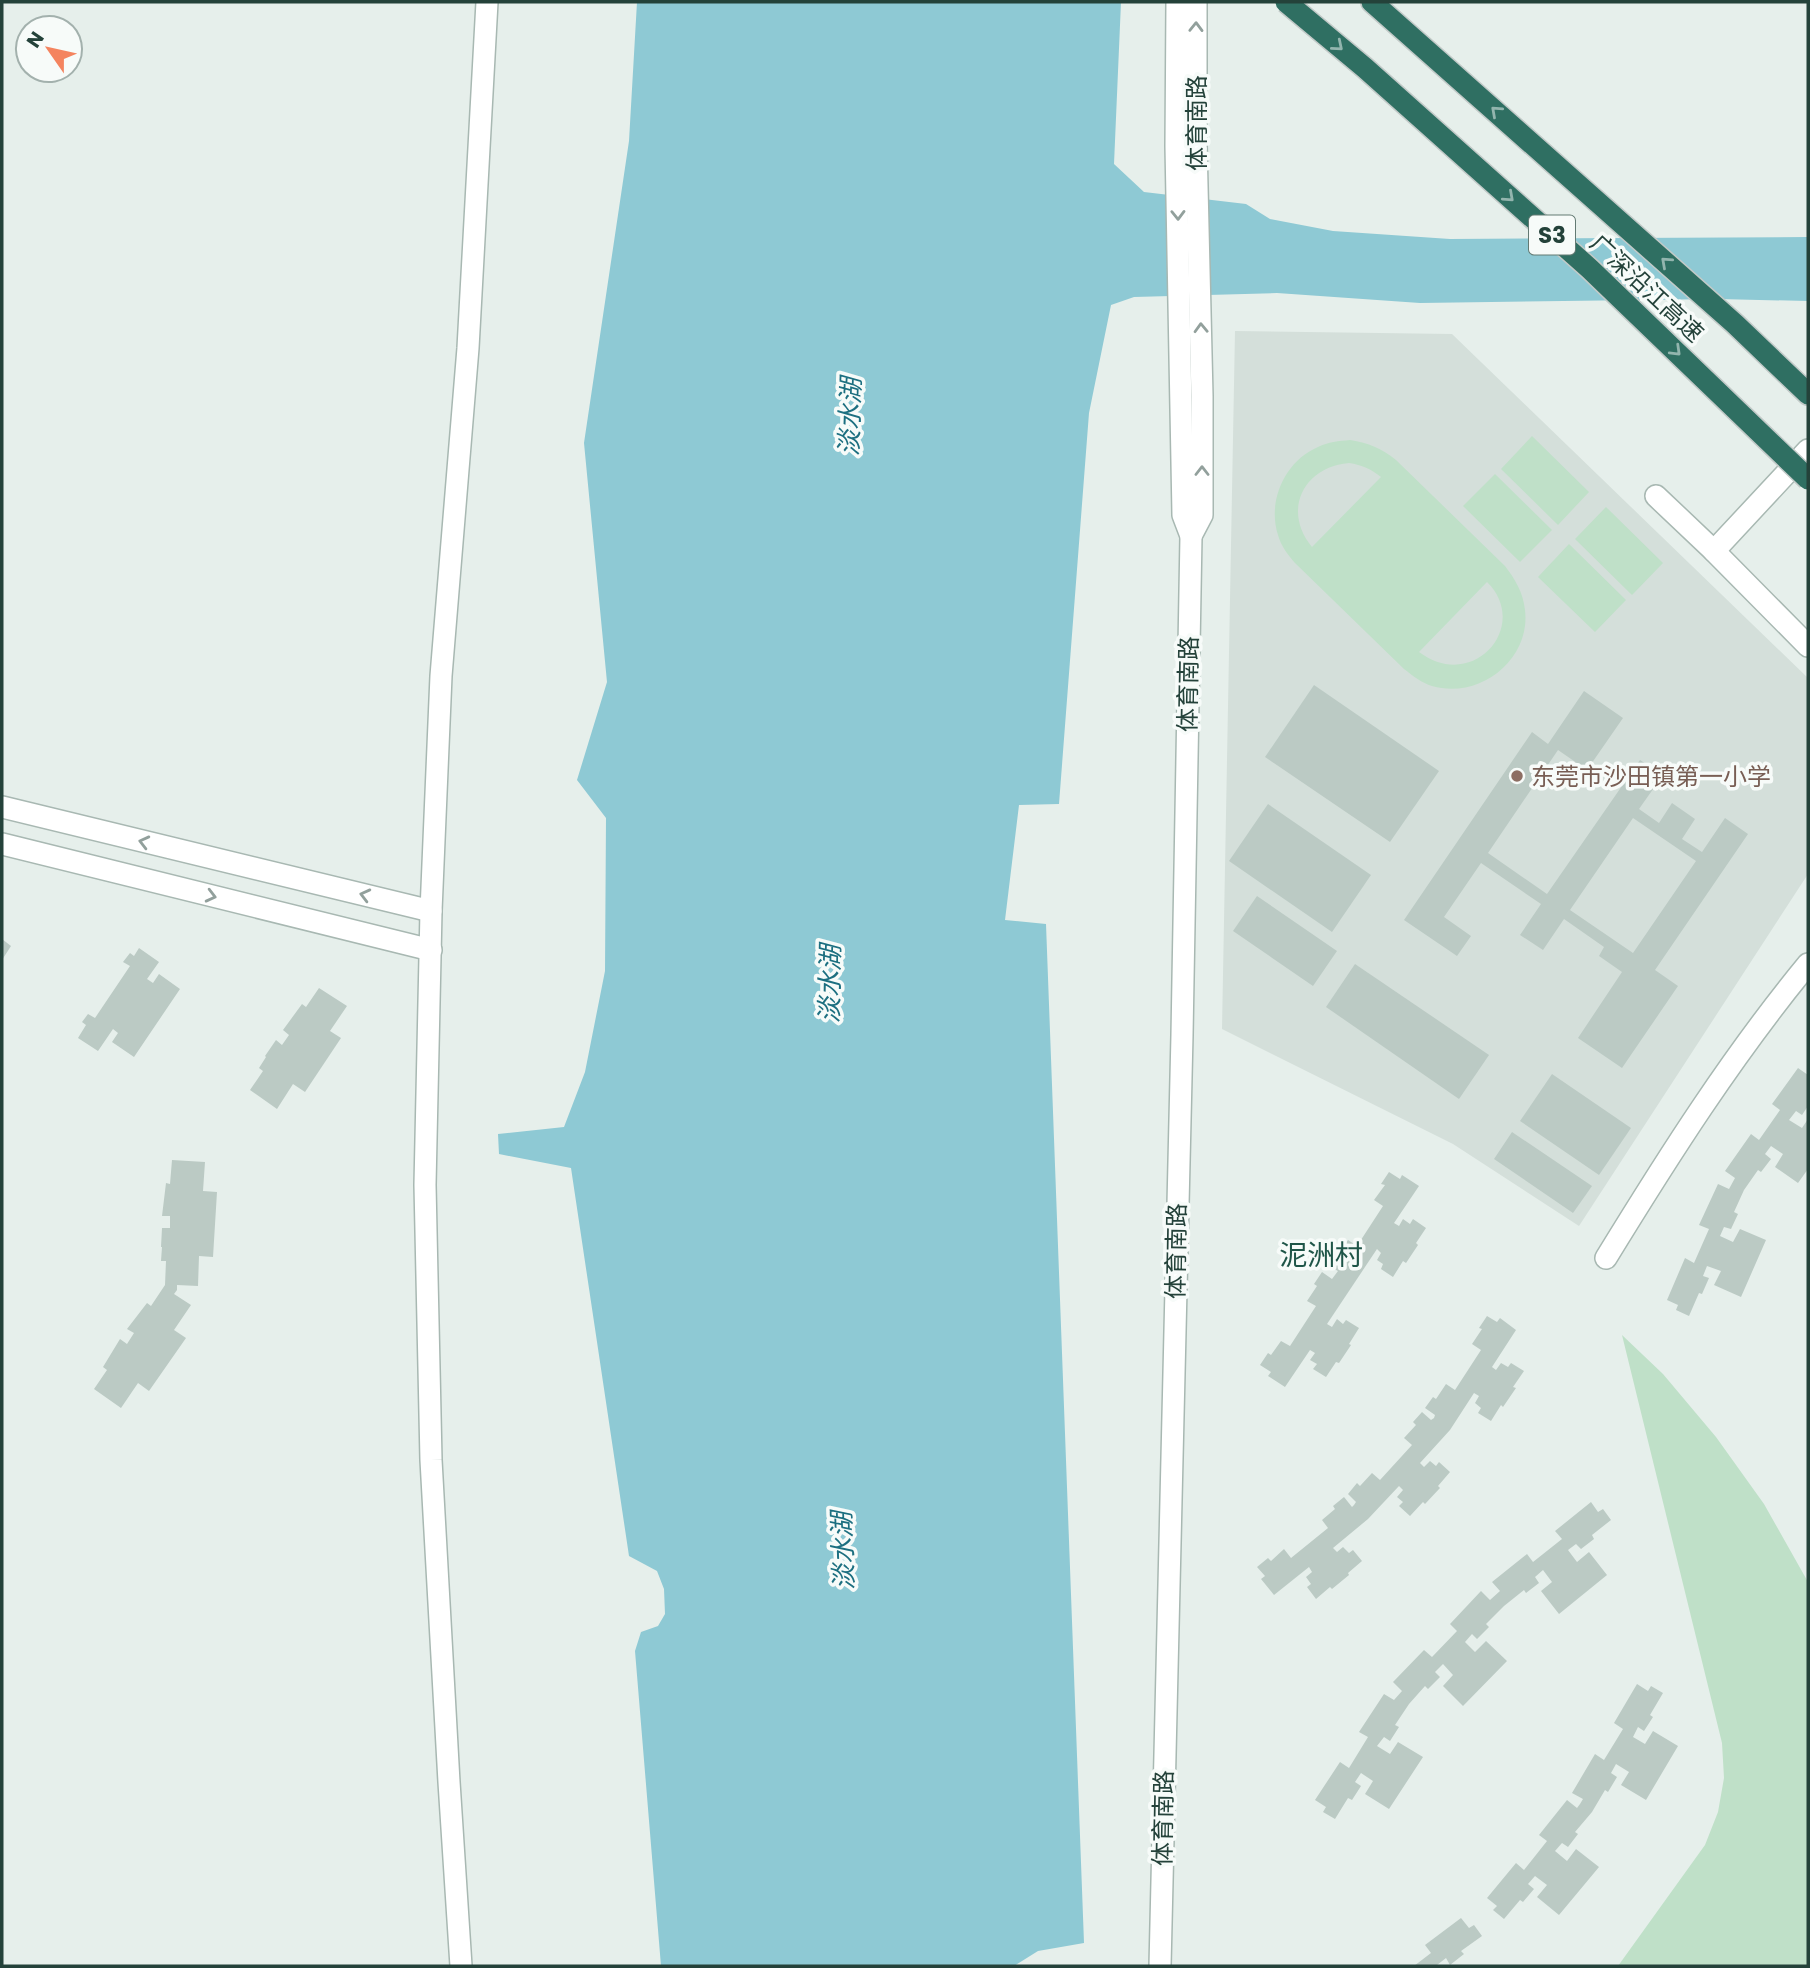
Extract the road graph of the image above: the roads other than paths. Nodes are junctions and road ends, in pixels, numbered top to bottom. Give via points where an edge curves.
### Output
1 (487, 2) edge
2 (1177, 2) edge
3 (1196, 2) edge
4 (1286, 2) edge
5 (1372, 2) edge
6 (1186, 146) junction
7 (1735, 324) junction
8 (1808, 379) edge
9 (1808, 394) edge
10 (1808, 450) edge
11 (1808, 478) edge
12 (1656, 496) dead end
13 (1714, 551) junction
14 (1808, 646) edge
15 (2, 807) edge
16 (2, 844) edge
17 (431, 911) junction
18 (430, 950) junction
19 (1808, 964) edge
20 (1606, 1258) dead end
21 (461, 1966) edge
22 (1160, 1966) edge

1 - 17 street via 468,348 441,676
2 - 6 street, 体育南路
6 -> 3 street, 体育南路
4 -> 11 highway, 广深沿江高速 / S3, bridge via 1590,269
7 -> 5 highway, 广深沿江高速 / S3
6 - 22 street, 体育南路 via 1192,397 1183,515 1191,536
7 - 8 highway
7 - 9 highway, 广深沿江高速 / S3
10 - 13 street
12 - 13 street
13 - 14 street
17 -> 15 street
16 -> 18 street
17 - 18 street
18 - 21 street via 425,1185 431,1460
19 - 20 street via 1730,1067

